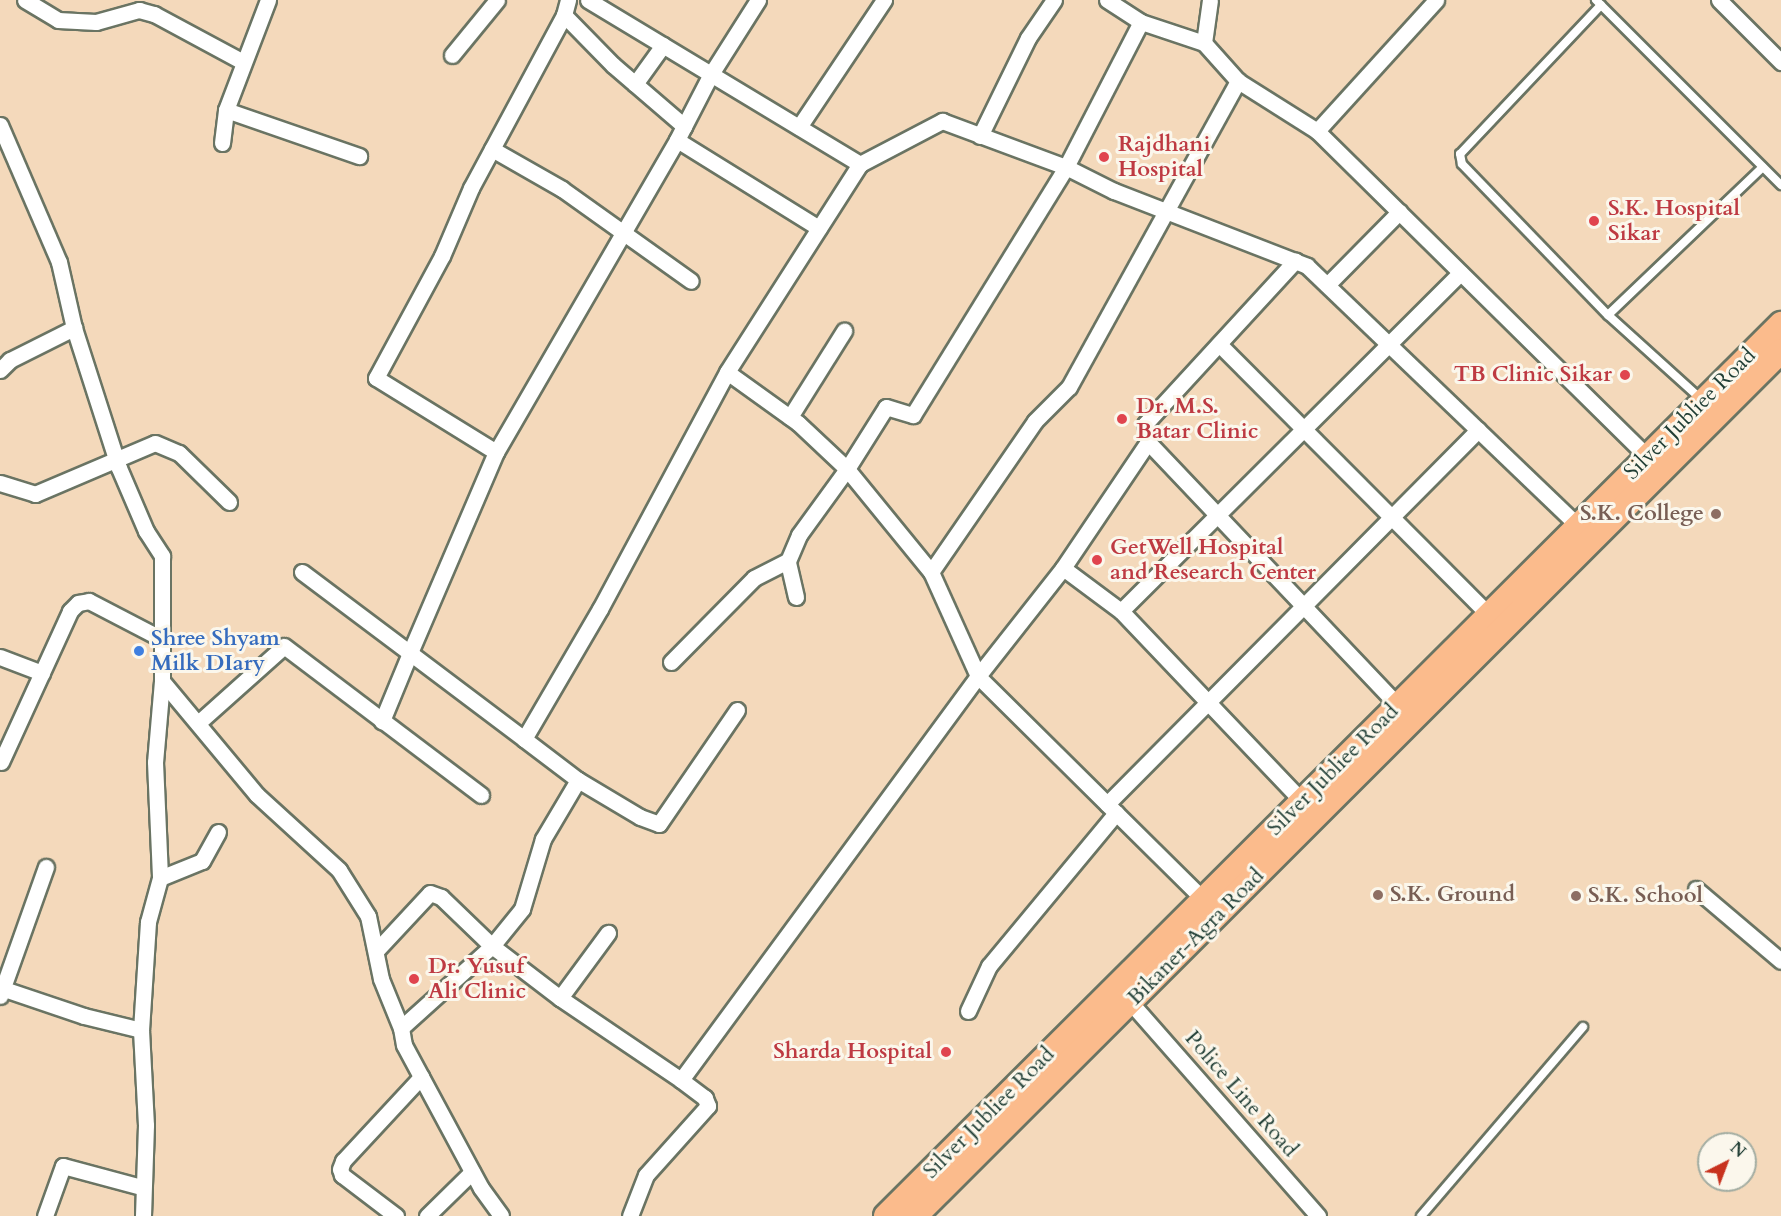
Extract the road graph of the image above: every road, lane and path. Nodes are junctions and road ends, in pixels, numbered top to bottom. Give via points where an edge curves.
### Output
1 (25, 0) edge
2 (268, 0) edge
3 (497, 0) edge
4 (588, 0) edge
5 (759, 0) edge
6 (884, 0) edge
7 (1054, 0) edge
8 (1107, 0) edge
9 (1210, 0) edge
10 (1436, 0) edge
11 (1719, 0) edge
12 (1599, 3) edge
13 (566, 7) edge
14 (1141, 22) junction
15 (1204, 43) junction
16 (663, 45) junction
17 (452, 56) dead end
18 (243, 62) junction
19 (1781, 62) edge
20 (711, 74) junction
21 (1238, 81) junction
22 (634, 84) junction
23 (226, 110) junction
24 (0, 125) edge
25 (799, 127) junction
26 (1317, 131) junction
27 (680, 133) junction
28 (980, 136) junction
29 (222, 143) dead end
30 (492, 149) junction
31 (359, 156) dead end
32 (861, 164) junction
33 (1066, 167) junction
34 (1762, 167) junction
35 (1781, 185) edge
36 (1166, 211) junction
37 (1399, 212) junction
38 (819, 228) junction
39 (622, 230) junction
40 (1295, 261) junction
41 (1460, 273) junction
42 (691, 281) dead end
43 (1327, 285) junction
44 (1608, 315) junction
45 (1781, 324) edge
46 (74, 328) junction
47 (844, 331) dead end
48 (1219, 344) junction
49 (1388, 344) junction
50 (1781, 351) edge
51 (0, 370) edge
52 (728, 372) junction
53 (1703, 401) junction
54 (790, 417) junction
55 (1304, 429) junction
56 (1478, 430) junction
57 (1148, 442) junction
58 (496, 452) junction
59 (116, 459) junction
60 (1655, 464) junction
61 (847, 469) junction
62 (0, 483) edge
63 (229, 502) dead end
64 (1217, 515) junction
65 (1391, 518) junction
66 (1578, 526) junction
67 (788, 561) junction
68 (1063, 568) junction
69 (302, 572) dead end
70 (931, 572) junction
71 (796, 597) dead end
72 (1304, 606) junction
73 (1121, 611) junction
74 (1489, 615) junction
75 (162, 639) junction
76 (410, 653) junction
77 (0, 657) edge
78 (671, 662) dead end
79 (42, 673) junction
80 (978, 676) junction
81 (162, 681) junction
82 (1208, 702) junction
83 (1398, 705) junction
84 (737, 710) dead end
85 (382, 721) junction
86 (198, 723) junction
87 (524, 739) junction
88 (1, 762) edge
89 (579, 780) junction
90 (481, 795) dead end
91 (1302, 801) junction
92 (1112, 808) junction
93 (218, 832) dead end
94 (46, 867) dead end
95 (160, 878) junction
96 (1696, 889) dead end
97 (1203, 900) junction
98 (608, 933) dead end
99 (492, 946) junction
100 (376, 951) junction
101 (1780, 957) edge
102 (2, 992) edge
103 (1123, 994) junction
104 (560, 998) junction
105 (968, 1011) dead end
106 (1583, 1027) dead end
107 (401, 1028) junction
108 (141, 1030) junction
109 (422, 1077) junction
110 (681, 1080) junction
111 (472, 1172) junction
112 (141, 1186) junction
113 (45, 1216) edge
114 (143, 1216) edge
115 (396, 1216) edge
116 (428, 1216) edge
117 (501, 1216) edge
118 (630, 1216) edge
119 (886, 1216) edge
120 (915, 1216) edge
121 (1318, 1216) edge
122 (1421, 1216) edge

1 - 18 street via 58,20 96,22 139,10 154,14
2 - 18 street
3 - 17 street
4 - 16 street
5 - 20 street
6 - 25 street
7 - 28 street via 1028,38
8 - 14 street
9 - 15 street
10 - 26 street
11 - 19 street
12 - 34 lane
12 - 44 lane via 1460,154 1462,164
13 - 22 street
13 - 30 street
14 - 15 street
14 - 33 street
15 - 21 street
16 - 20 street
16 - 22 street
18 - 23 street
20 - 25 street
20 - 27 street
21 - 26 street
21 - 36 street
22 - 27 street
23 - 29 street
23 - 31 street
24 - 46 street via 59,262
25 - 32 street
26 - 37 street
27 - 38 street
27 - 39 street
28 - 32 street via 942,121
28 - 33 street
30 - 39 street
30 - 58 street via 442,256 376,378
32 - 38 street
33 - 36 street
33 - 61 street via 913,414 886,407
34 - 35 lane
34 - 44 lane
36 - 40 street
36 - 70 street via 1069,387 1035,421
37 - 41 street
37 - 43 street
38 - 52 street
39 - 42 street
39 - 58 street
40 - 43 street via 1307,266
40 - 48 street
41 - 49 street
41 - 60 street
43 - 49 street
44 - 53 lane
45 - 53 main road, Silver Jubliee Road
46 - 51 street via 10,360
46 - 59 street
47 - 54 street
48 - 55 street
48 - 57 street via 1145,424
49 - 55 street
49 - 56 street
50 - 60 main road, Bikaner-Agra Road
52 - 54 street
52 - 87 street via 600,609
53 - 60 main road, Silver Jubliee Road
54 - 61 street
55 - 64 street
55 - 65 street
56 - 65 street
56 - 66 street
57 - 64 street
57 - 68 street
58 - 76 street
59 - 62 street via 34,494
59 - 63 street via 155,443 167,445
59 - 75 street via 146,531 162,556
60 - 66 main road, Silver Jubliee Road
60 - 103 main road, Bikaner-Agra Road
61 - 67 street via 799,535
61 - 70 street
64 - 72 street
64 - 73 street
65 - 72 street
65 - 74 street
66 - 74 main road, Silver Jubliee Road
67 - 71 street
67 - 78 street via 754,578
68 - 73 street
68 - 80 street
69 - 76 street
70 - 80 street
72 - 82 street
72 - 83 street
73 - 82 street
74 - 83 main road, Silver Jubliee Road
75 - 79 street via 88,601 78,603 70,611
75 - 81 street
76 - 85 street
76 - 87 street
77 - 79 street
79 - 88 street
80 - 92 street
80 - 110 street
81 - 86 street
81 - 95 street via 155,762
82 - 91 street
82 - 92 street
83 - 91 main road, Silver Jubliee Road
84 - 89 street via 659,824 640,817
85 - 86 street via 284,646
85 - 90 street
86 - 100 street via 257,795 339,870 368,916
87 - 89 street
89 - 99 street via 543,839 522,909
91 - 97 main road, Silver Jubliee Road
92 - 97 street
92 - 105 street via 989,966
93 - 95 street via 202,861
94 - 102 street
95 - 108 street via 148,922
96 - 101 street
97 - 103 main road, Silver Jubliee Road
98 - 104 street
99 - 100 street via 441,897 430,893
99 - 104 street
99 - 107 street
100 - 107 street via 381,979
102 - 108 street
103 - 119 main road, Silver Jubliee Road
103 - 120 main road, Bikaner-Agra Road
103 - 121 street, Police Line Road
104 - 110 street
106 - 122 lane
107 - 109 street via 404,1045
108 - 112 street via 146,1125
109 - 111 street
109 - 115 street via 343,1161 340,1169 342,1175
110 - 118 street via 705,1098 708,1106 641,1182
111 - 116 street
111 - 117 street
112 - 113 street via 63,1166
112 - 114 street

